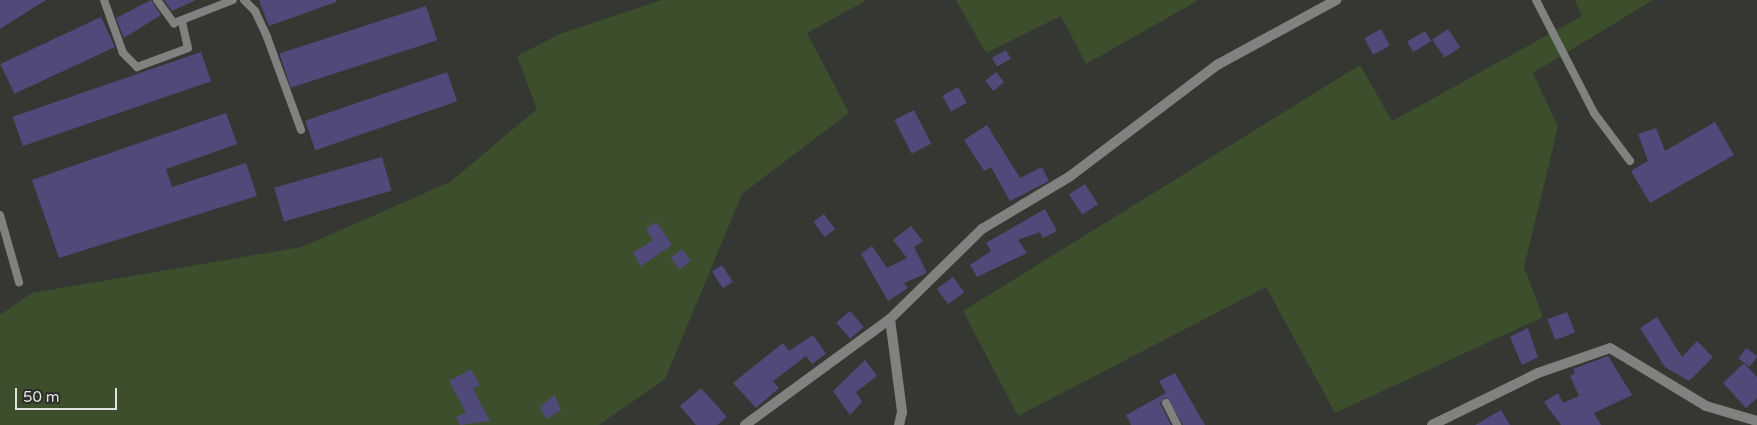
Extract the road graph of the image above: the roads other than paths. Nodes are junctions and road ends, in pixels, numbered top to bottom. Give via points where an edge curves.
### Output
1 (104, 0) edge
2 (157, 0) edge
3 (233, 0) edge
4 (244, 0) edge
5 (1336, 0) edge
6 (1536, 0) edge
7 (182, 23) junction
8 (301, 130) dead end
9 (1630, 161) dead end
10 (0, 216) edge
11 (4, 244) edge
12 (19, 282) dead end
13 (890, 319) junction
14 (1166, 403) dead end
15 (1757, 421) edge
16 (745, 425) edge
17 (899, 425) edge
18 (1177, 425) edge
19 (1432, 425) edge

1 - 7 lane via 123,53 137,67 188,48
2 - 7 lane via 169,21
3 - 7 lane
4 - 8 lane via 255,11 267,38
5 - 13 street via 1224,60 1137,122 1070,178 982,230
6 - 9 lane via 1594,113
10 - 11 lane
11 - 12 lane
13 - 16 street
13 - 17 street via 902,412
14 - 18 lane
15 - 19 street via 1706,406 1610,348 1538,373

